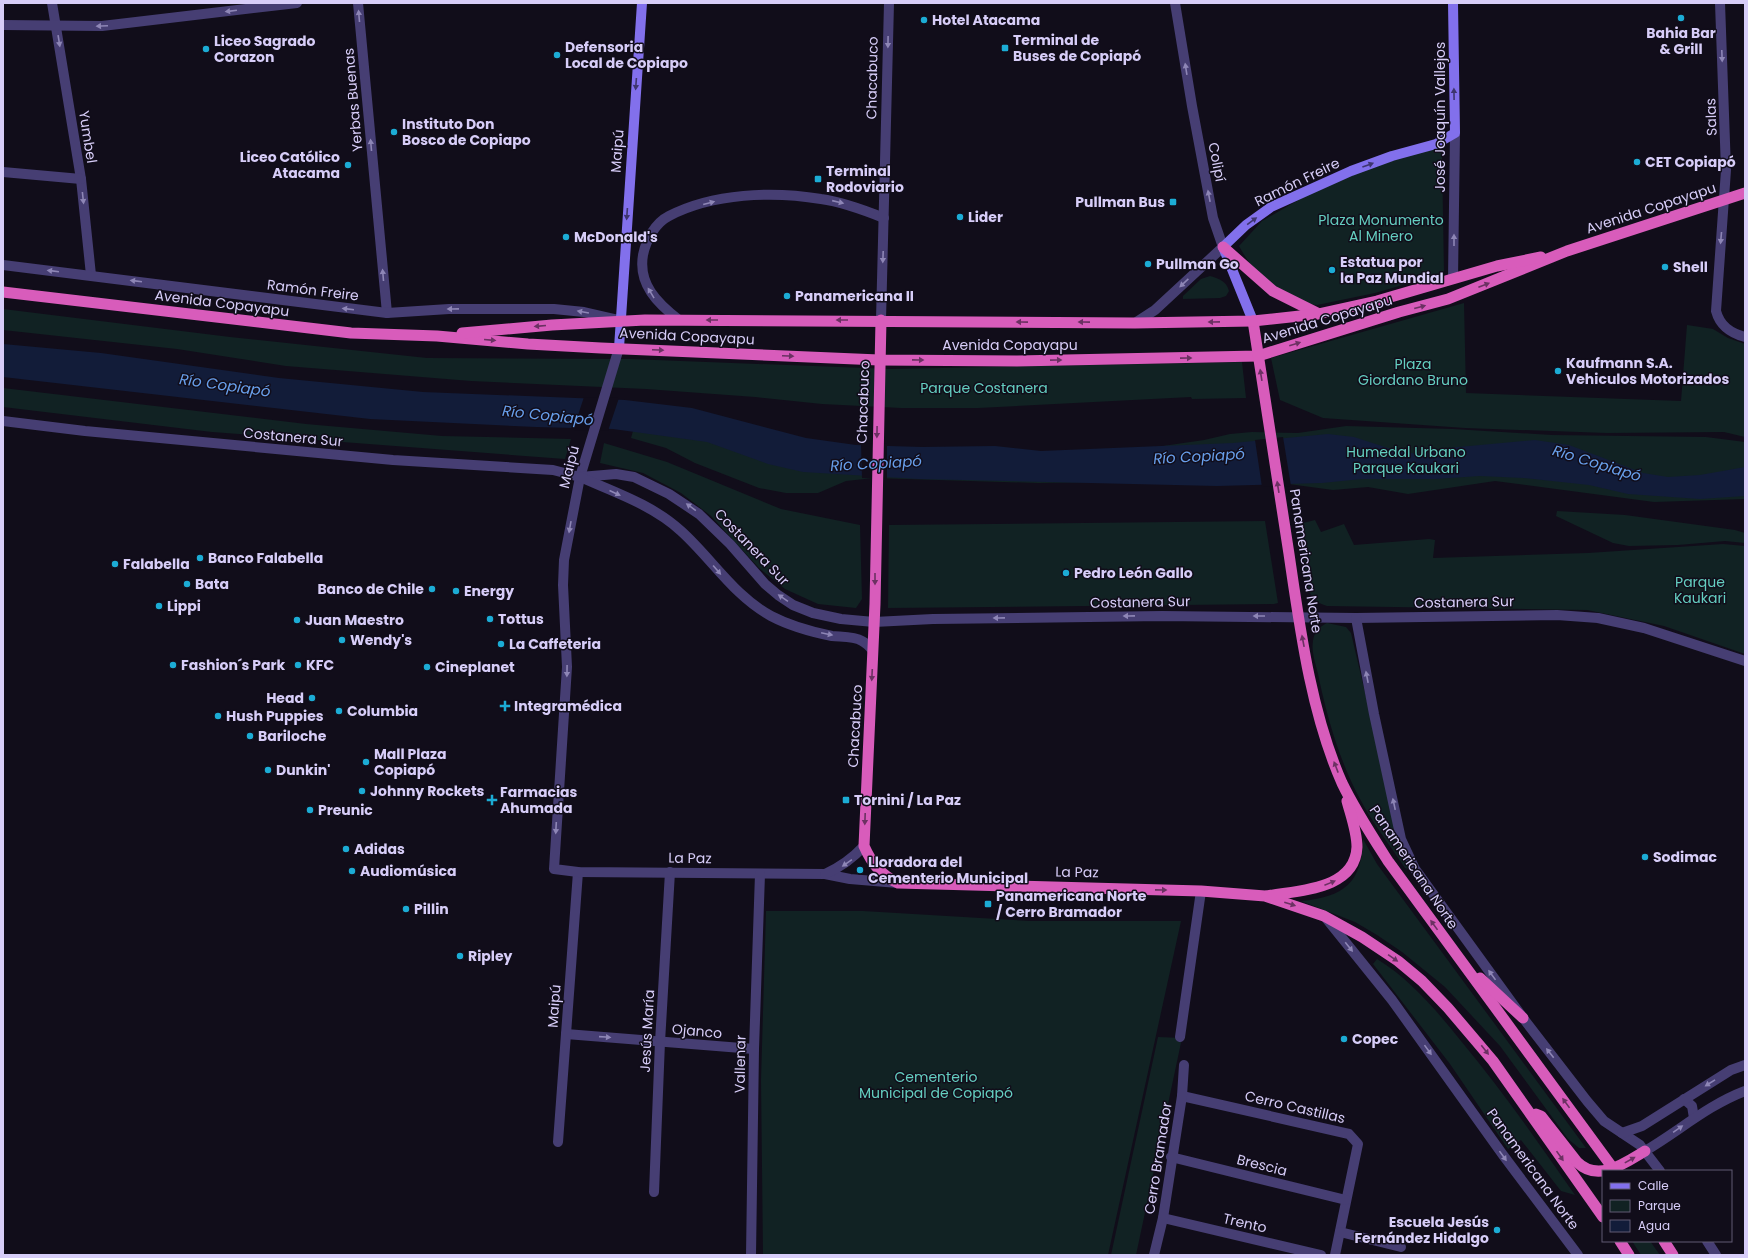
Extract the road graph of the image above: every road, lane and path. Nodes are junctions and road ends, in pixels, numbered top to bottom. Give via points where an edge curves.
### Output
1 (52, 3) edge
2 (297, 3) edge
3 (358, 3) edge
4 (642, 3) edge
5 (888, 3) edge
6 (1175, 3) edge
7 (1453, 3) edge
8 (1720, 3) edge
9 (3, 25) edge
10 (57, 26) junction
11 (1455, 133) junction
12 (3, 172) edge
13 (81, 179) junction
14 (1745, 192) edge
15 (1724, 199) junction
16 (884, 218) junction
17 (1223, 247) junction
18 (1567, 251) junction
19 (3, 265) edge
20 (92, 275) junction
21 (1453, 279) junction
22 (3, 292) edge
23 (387, 314) junction
24 (1318, 314) junction
25 (621, 320) junction
26 (678, 320) junction
27 (880, 320) junction
28 (1253, 321) junction
29 (1135, 323) junction
30 (437, 336) junction
31 (1745, 337) edge
32 (619, 348) junction
33 (1258, 356) junction
34 (879, 360) junction
35 (3, 421) edge
36 (580, 477) junction
37 (1298, 616) junction
38 (1356, 618) junction
39 (874, 622) junction
40 (873, 651) junction
41 (1745, 661) edge
42 (1343, 783) junction
43 (864, 846) junction
44 (554, 869) joint
45 (578, 872) junction
46 (670, 872) junction
47 (760, 874) junction
48 (825, 874) junction
49 (898, 883) junction
50 (1201, 890) junction
51 (1265, 896) junction
52 (1324, 916) junction
53 (1457, 956) junction
54 (1523, 1018) junction
55 (566, 1034) junction
56 (1180, 1037) dead end
57 (660, 1042) junction
58 (754, 1049) junction
59 (1184, 1065) dead end
60 (1745, 1065) edge
61 (1745, 1091) edge
62 (1182, 1096) junction
63 (1684, 1099) junction
64 (1528, 1111) junction
65 (1694, 1118) junction
66 (1622, 1133) junction
67 (558, 1142) dead end
68 (1645, 1151) junction
69 (1171, 1157) junction
70 (1615, 1170) edge
71 (1659, 1170) edge
72 (654, 1192) dead end
73 (1346, 1200) junction
74 (1602, 1216) edge
75 (1163, 1218) junction
76 (1340, 1232) junction
77 (1621, 1242) edge
78 (1665, 1242) edge
79 (1708, 1242) edge
80 (1401, 1247) dead end
81 (751, 1255) edge
82 (1154, 1255) edge
83 (1321, 1255) edge
84 (1335, 1255) edge
85 (1578, 1255) edge
86 (1630, 1255) edge
87 (1673, 1255) edge
88 (1716, 1255) edge

1 - 10 street, Yumbel
2 -> 10 street via 137,23
23 -> 3 street, Yerbas Buenas
4 -> 25 main road, Maipú
5 -> 16 street, Chacabuco
17 -> 6 street, Colipí via 1213,218
11 -> 7 main road, José Joaquín Vallejos
8 -> 15 street, Salas via 1726,170
9 - 10 street
10 -> 13 street, Yumbel
17 -> 11 main road, Ramón Freire via 1246,225 1277,204 1350,171 1436,144
21 -> 11 street, José Joaquín Vallejos
12 - 13 street
13 -> 20 street, Yumbel
14 - 15 highway, Avenida Copayapu
15 - 18 highway, Avenida Copayapu
15 -> 31 street, Salas via 1715,304 1717,318 1730,332
26 -> 16 street via 652,295 642,266 649,238 654,229 668,216 720,200 779,195 815,198 843,204
16 -> 27 street, Chacabuco
17 - 24 highway via 1273,291
17 - 28 main road, Colipí
17 -> 29 street, Ramón Freire via 1155,310
18 - 21 highway, Avenida Copayapu via 1497,266
33 -> 18 highway, Avenida Copayapu via 1448,299
20 -> 19 street, Ramón Freire
23 -> 20 street, Ramón Freire
21 - 24 highway, Avenida Copayapu via 1378,301
22 - 30 highway, Avenida Copayapu via 351,333
25 -> 23 street, Ramón Freire via 554,309 449,309
24 - 28 highway, Avenida Copayapu
25 - 26 highway, Avenida Copayapu
25 -> 30 highway, Avenida Copayapu
25 - 32 main road, Maipú
27 -> 26 highway, Avenida Copayapu
29 -> 27 highway, Avenida Copayapu
27 - 34 highway, Chacabuco
28 -> 29 highway, Avenida Copayapu
28 - 33 highway, Panamericana Norte
30 -> 32 highway, Avenida Copayapu
32 -> 34 highway, Avenida Copayapu
32 - 36 street, Maipú
34 -> 33 highway, Avenida Copayapu via 1017,361
37 -> 33 highway, Panamericana Norte
34 -> 39 highway, Chacabuco
35 - 36 street, Costanera Sur via 385,460 553,470
39 -> 36 street, Costanera Sur via 813,613 793,605 765,584 699,514 651,485 634,477 616,474
36 -> 40 street, Costanera Sur via 642,504 667,520 681,531 739,593 773,617 804,629 861,640
36 -> 44 street, Maipú via 564,560 567,667
37 - 38 street, Costanera Sur
37 -> 39 street, Costanera Sur via 989,618
42 -> 37 highway, Panamericana Norte via 1316,702
38 - 41 street, Costanera Sur via 1557,615 1598,618 1644,628
54 -> 38 street, Panamericana Norte via 1415,869 1401,839
39 - 40 highway, Chacabuco
40 -> 43 highway, Chacabuco
51 -> 42 highway via 1327,884 1345,875 1353,863 1357,848 1356,832
53 -> 42 highway, Panamericana Norte via 1388,861
43 -> 48 street, La Paz via 842,867
43 - 49 highway via 879,870
44 - 45 street, La Paz
45 - 46 street, La Paz
45 - 55 street, Maipú
46 - 47 street, La Paz
46 - 57 street, Jesús María
47 - 48 street, La Paz
47 - 58 street, Vallenar
48 - 49 street, La Paz
49 -> 50 highway, La Paz
50 - 51 highway, La Paz
50 - 56 street
51 -> 52 highway, La Paz
52 -> 64 highway, Panamericana Norte via 1381,950 1422,981 1469,1031
52 -> 85 street, Panamericana Norte via 1392,1000
53 - 54 highway
70 -> 53 highway, Panamericana Norte
66 -> 54 street, Panamericana Norte via 1594,1110
55 -> 57 street, Ojanco
55 - 67 street, Maipú
57 - 58 street, Ojanco
57 - 72 street, Jesús María
58 - 81 street, Vallenar
59 - 62 street, Cerro Bramador
60 -> 63 street via 1731,1070
61 - 65 street
62 - 69 street, Cerro Bramador
62 - 73 street, Cerro Castillas via 1349,1134 1358,1144
63 - 65 street via 1692,1106
63 - 66 street via 1642,1126
64 - 70 highway via 1541,1116 1582,1167 1590,1170
64 -> 74 highway, Panamericana Norte
68 -> 65 street
66 - 68 street, Panamericana Norte
70 -> 68 highway
68 - 71 street, Panamericana Norte
69 - 73 street, Brescia
69 - 75 street, Cerro Bramador
73 - 76 street, Cerro Castillas
75 - 82 street, Cerro Bramador
75 - 83 street, Trento
76 - 80 street
76 - 84 street, Cerro Castillas
77 - 86 highway
78 - 87 highway
79 - 88 street

